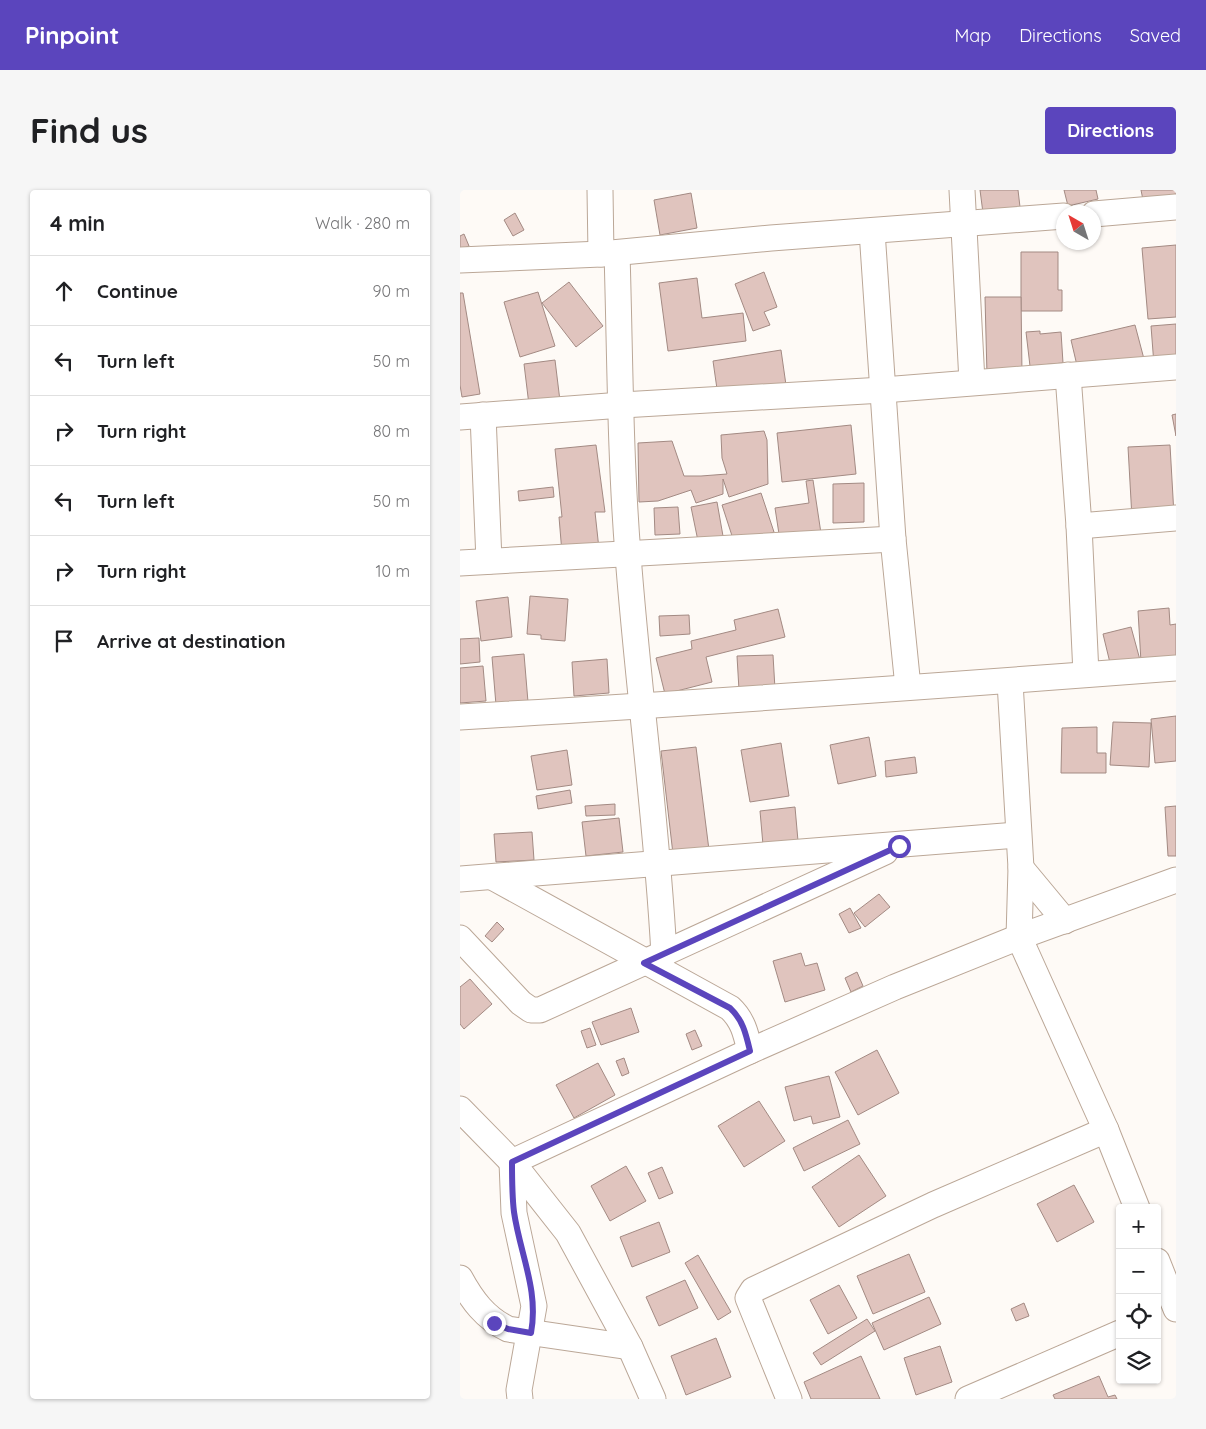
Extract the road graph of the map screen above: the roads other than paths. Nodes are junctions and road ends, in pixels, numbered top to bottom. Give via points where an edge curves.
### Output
1 (600, 190) edge
2 (962, 190) edge
3 (1176, 207) edge
4 (1101, 213) edge
5 (1056, 217) edge
6 (964, 225) junction
7 (872, 231) junction
8 (609, 253) junction
9 (460, 260) edge
10 (1176, 367) edge
11 (1068, 375) junction
12 (972, 382) junction
13 (883, 390) junction
14 (622, 404) junction
15 (471, 416) edge
16 (1176, 518) edge
17 (1079, 526) junction
18 (893, 539) junction
19 (628, 552) junction
20 (489, 560) junction
21 (460, 563) edge
22 (1176, 668) edge
23 (1086, 674) junction
24 (1010, 682) junction
25 (908, 687) junction
26 (640, 707) junction
27 (460, 717) edge
28 (1017, 835) junction
29 (899, 846) junction
30 (659, 864) junction
31 (1021, 868) junction
32 (494, 878) junction
33 (460, 879) edge
34 (1176, 880) edge
35 (1065, 921) junction
36 (1019, 937) junction
37 (460, 938) edge
38 (654, 959) junction
39 (750, 1051) junction
40 (460, 1109) edge
41 (1106, 1130) junction
42 (512, 1162) junction
43 (1134, 1204) edge
44 (1161, 1271) edge
45 (460, 1278) edge
46 (1176, 1309) edge
47 (1161, 1315) edge
48 (531, 1333) junction
49 (1116, 1335) edge
50 (630, 1347) junction
51 (520, 1399) edge
52 (653, 1399) edge
53 (789, 1399) edge
54 (968, 1399) edge

1 - 8 street
2 - 6 street
3 - 4 street
5 - 6 street
6 - 7 street
6 - 12 street
7 - 8 street
7 - 13 street
8 - 9 street
8 - 14 street
10 - 11 street
11 - 12 street
11 - 17 street
12 - 13 street
13 - 14 street
13 - 18 street
14 - 15 street
14 - 19 street
15 - 20 street
16 - 17 street
17 - 23 street
18 - 19 street
18 - 25 street
19 - 20 street
19 - 26 street
20 - 21 street
22 - 23 street
23 - 24 street
24 - 25 street
24 - 28 street
25 - 26 street
26 - 27 street
26 - 30 street
28 - 29 street
28 - 31 street
29 - 30 street
29 - 38 street
30 - 32 street
30 - 38 street
31 - 35 street
31 - 36 street
32 - 33 street
32 - 38 street
34 - 35 street
35 - 36 street
36 - 39 street
36 - 41 street
37 - 38 street via 531,1010 540,1010
38 - 39 street via 730,1008 743,1024
39 - 42 street
40 - 42 street
41 - 43 street
41 - 53 street via 933,1205 754,1290 748,1298
42 - 48 street via 514,1213 534,1306
42 - 50 street via 568,1233
44 - 46 street
45 - 48 street via 472,1301 494,1323
46 - 47 street
48 - 50 street
48 - 51 street
49 - 54 street
50 - 52 street

